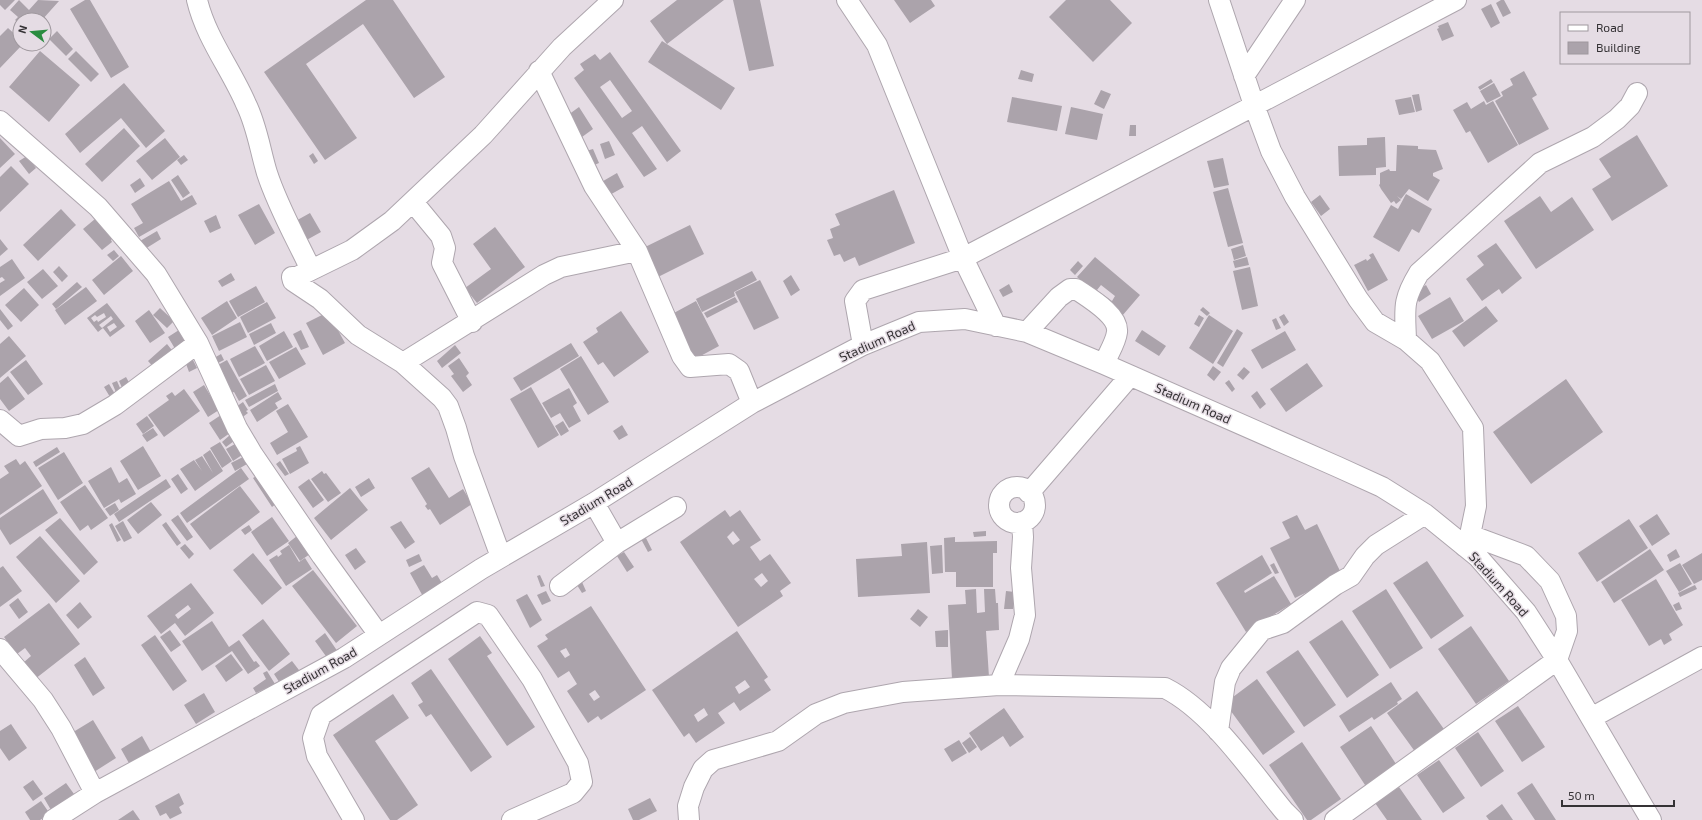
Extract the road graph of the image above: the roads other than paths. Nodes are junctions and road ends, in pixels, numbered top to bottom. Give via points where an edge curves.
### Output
1 (197, 0) edge
2 (613, 0) edge
3 (847, 0) edge
4 (1219, 0) edge
5 (1295, 0) edge
6 (1449, 1) edge
7 (539, 71) junction
8 (1244, 76) junction
9 (1637, 92) dead end
10 (1254, 105) junction
11 (0, 121) edge
12 (413, 202) junction
13 (637, 251) junction
14 (963, 258) junction
15 (311, 270) junction
16 (472, 322) junction
17 (996, 326) junction
18 (1026, 332) junction
19 (1406, 340) junction
20 (198, 343) junction
21 (863, 345) junction
22 (403, 363) junction
23 (1104, 364) junction
24 (1130, 376) junction
25 (752, 403) junction
26 (0, 420) edge
27 (1029, 492) junction
28 (594, 503) junction
29 (676, 506) dead end
30 (1425, 514) junction
31 (1022, 522) junction
32 (1467, 541) junction
33 (617, 543) junction
34 (501, 557) junction
35 (560, 586) dead end
36 (379, 635) junction
37 (0, 649) edge
38 (1702, 657) edge
39 (1558, 660) junction
40 (999, 685) junction
41 (1591, 718) junction
42 (1218, 731) junction
43 (95, 793) junction
44 (53, 820) edge
45 (354, 820) edge
46 (512, 820) edge
47 (689, 820) edge
48 (1293, 820) edge
49 (1335, 820) edge
50 (1652, 820) edge

1 - 15 street via 216,48 246,102 268,174
2 - 7 street
3 - 14 street via 877,45
4 - 8 street
5 - 8 street
6 - 10 street
7 - 12 street via 483,135
7 - 13 street via 594,186
8 - 10 street
9 - 19 street via 1630,106 1617,119 1593,137 1540,163 1419,274 1405,302
10 - 14 street
10 - 19 street via 1271,150 1296,197 1358,299 1375,322
11 - 20 street via 98,207 156,274
12 - 15 street via 373,236 352,250
12 - 16 street via 441,236 445,248 442,263
13 - 16 street via 561,267 544,275
13 - 25 street via 682,356 690,368 729,364 739,371
14 - 17 street
14 - 21 street via 868,288 861,293 855,303
15 - 22 street via 292,277 293,281 320,299 358,335
16 - 22 street
17 - 18 street, Stadium Road
17 - 21 street, Stadium Road via 966,319 919,322
18 - 23 street, Stadium Road
18 - 23 street via 1059,297 1070,289 1076,289 1115,322 1117,333
19 - 32 street via 1430,361 1473,428 1476,506
20 - 26 street via 115,405 83,424 41,429 19,436
20 - 36 street via 237,428 253,455 317,550
21 - 25 street, Stadium Road
22 - 34 street via 448,406
23 - 24 street, Stadium Road
24 - 27 street
24 - 30 street, Stadium Road via 1346,470 1382,487
25 - 28 street, Stadium Road
27 - 31 street via 1033,497 1034,510 1028,520
27 - 31 street via 1012,488 1000,501 1001,513 1005,518 1016,523
28 - 33 street
28 - 34 street, Stadium Road
29 - 33 street
30 - 32 street, Stadium Road
30 - 42 street via 1376,545 1351,576 1334,585 1283,623 1262,630 1231,668 1225,682
31 - 40 street via 1024,537 1021,568 1025,615 1019,640
32 - 39 street, Stadium Road via 1526,612
32 - 39 street via 1526,556 1550,581 1566,616 1567,631
33 - 35 street
34 - 36 street, Stadium Road
36 - 43 street, Stadium Road via 344,658
37 - 43 street via 43,700 61,728
38 - 41 street
39 - 41 street, Stadium Road
39 - 49 street
40 - 42 street via 1166,688 1183,697
40 - 47 street via 903,692 844,703 816,714 778,741 713,760 694,787 688,806
41 - 50 street, Stadium Road
42 - 48 street
43 - 44 street, Stadium Road
45 - 46 street via 317,756 313,738 321,715 477,612 488,615 532,679 578,763 582,782 573,793

